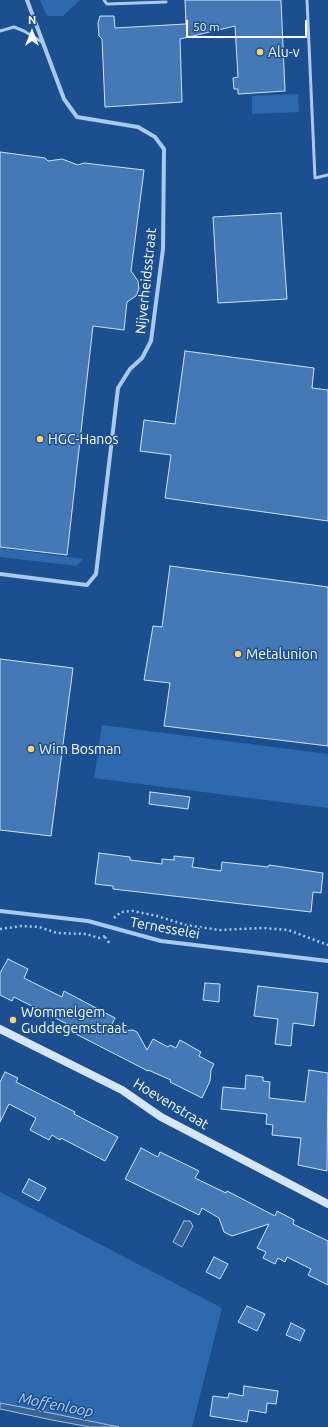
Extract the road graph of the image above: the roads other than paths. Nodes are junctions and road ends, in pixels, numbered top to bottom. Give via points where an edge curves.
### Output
1 (27, 0) edge
2 (104, 0) edge
3 (307, 0) edge
4 (166, 2) dead end
5 (0, 31) edge
6 (42, 42) junction
7 (328, 175) edge
8 (0, 574) edge
9 (0, 911) edge
10 (328, 961) edge
11 (0, 1029) edge
12 (328, 1204) edge

1 - 6 street, Nijverheidsstraat
2 - 4 lane via 107,4
3 - 7 lane via 315,178
5 - 6 lane via 14,27
6 - 8 street, Nijverheidsstraat via 64,99 77,117 138,127 155,137 164,149 163,249 151,341 142,358 118,388 96,574 87,585
9 - 10 street, Ternesselei via 88,922 160,941
11 - 12 street, Hoevenstraat via 122,1090 161,1117

